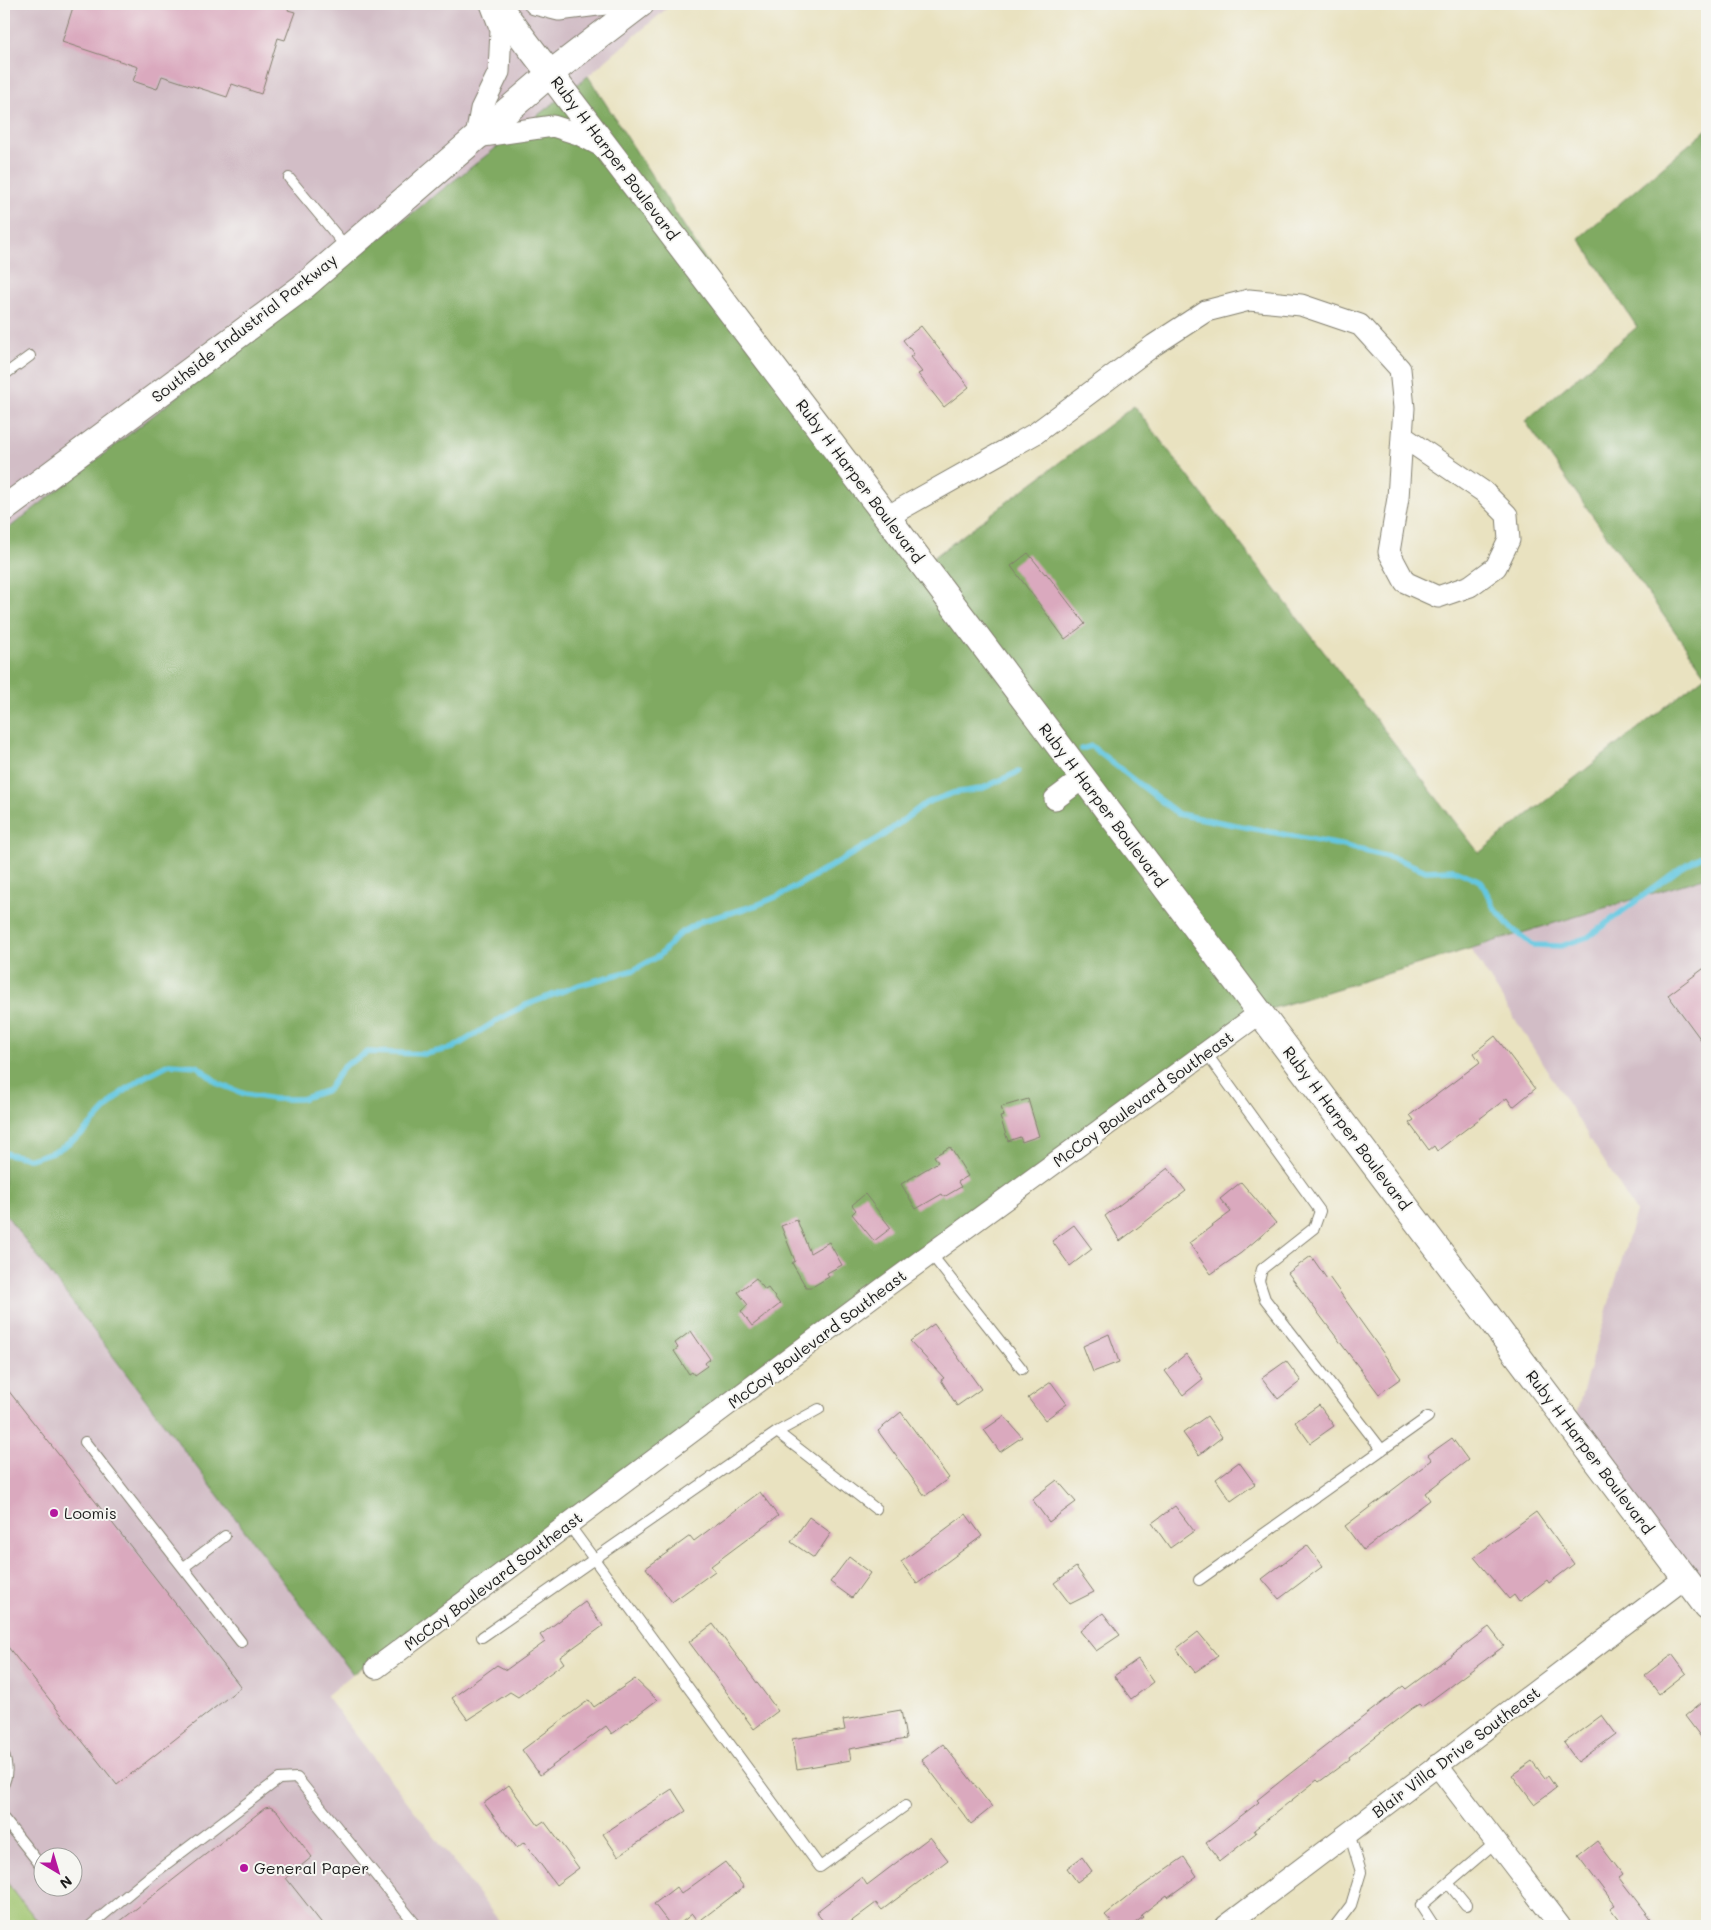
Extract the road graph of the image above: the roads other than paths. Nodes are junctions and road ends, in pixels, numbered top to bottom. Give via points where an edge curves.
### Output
1 (491, 4) edge
2 (497, 4) edge
3 (535, 4) edge
4 (605, 4) edge
5 (641, 4) edge
6 (551, 73) junction
7 (476, 137) junction
8 (610, 150) junction
9 (289, 178) dead end
10 (348, 248) junction
11 (30, 356) dead end
12 (4, 375) edge
13 (1402, 436) junction
14 (4, 510) edge
15 (890, 521) junction
16 (1083, 778) junction
17 (1055, 799) dead end
18 (1260, 1013) junction
19 (1206, 1053) junction
20 (931, 1254) junction
21 (1022, 1369) dead end
22 (819, 1409) dead end
23 (1428, 1417) dead end
24 (777, 1432) junction
25 (85, 1442) dead end
26 (1382, 1450) junction
27 (876, 1509) dead end
28 (569, 1524) junction
29 (225, 1536) dead end
30 (594, 1558) junction
31 (184, 1566) junction
32 (1685, 1578) junction
33 (1199, 1580) dead end
34 (1707, 1607) edge
35 (482, 1637) dead end
36 (241, 1642) dead end
37 (376, 1668) dead end
38 (4, 1755) edge
39 (1437, 1766) junction
40 (4, 1783) edge
41 (906, 1806) dead end
42 (4, 1819) edge
43 (1349, 1833) junction
44 (1496, 1842) junction
45 (32, 1854) edge
46 (1448, 1883) junction
47 (1466, 1906) dead end
48 (90, 1926) edge
49 (417, 1926) edge
50 (1226, 1926) edge
51 (1335, 1926) edge
52 (1434, 1926) edge
53 (1560, 1926) edge

1 - 7 street via 501,30 499,72 481,109
2 - 6 street, Ruby H Harper Boulevard
3 - 4 street via 559,10
5 - 6 street, Southside Industrial Parkway
6 - 7 street, Southside Industrial Parkway
6 - 8 street, Ruby H Harper Boulevard
7 - 8 street via 553,126
7 - 10 street, Southside Industrial Parkway
8 - 15 street, Ruby H Harper Boulevard
9 - 10 lane
10 - 14 street, Southside Industrial Parkway via 303,287
11 - 12 lane
13 - 13 street via 1398,498 1389,552 1405,582 1438,597 1470,586 1496,568 1509,540 1508,514 1484,492
13 - 15 street via 1404,408 1400,369 1360,325 1301,305 1249,300 1206,311 1154,345 1036,433 899,510
15 - 16 street, Ruby H Harper Boulevard
16 - 17 street
16 - 18 street, Ruby H Harper Boulevard
18 - 19 street, McCoy Boulevard Southeast
18 - 32 street, Ruby H Harper Boulevard
19 - 20 street, McCoy Boulevard Southeast
19 - 26 lane via 1320,1212 1314,1228 1262,1269 1259,1281 1265,1300
20 - 21 lane
20 - 28 street, McCoy Boulevard Southeast
22 - 24 lane
23 - 26 lane
24 - 27 lane
24 - 30 lane
25 - 31 lane
26 - 33 lane
28 - 30 lane
28 - 37 street, McCoy Boulevard Southeast
29 - 31 lane
30 - 35 lane
30 - 41 lane via 820,1867
31 - 36 lane
32 - 34 street, Ruby H Harper Boulevard
32 - 39 street, Blair Villa Drive Southeast
38 - 40 lane via 7,1777
39 - 43 street, Blair Villa Drive Southeast
39 - 44 street
42 - 45 lane
43 - 50 street, Blair Villa Drive Southeast
43 - 51 lane via 1361,1872 1351,1904
44 - 46 lane
44 - 53 street
46 - 47 lane
46 - 52 lane via 1421,1906
48 - 49 lane via 279,1779 297,1778

